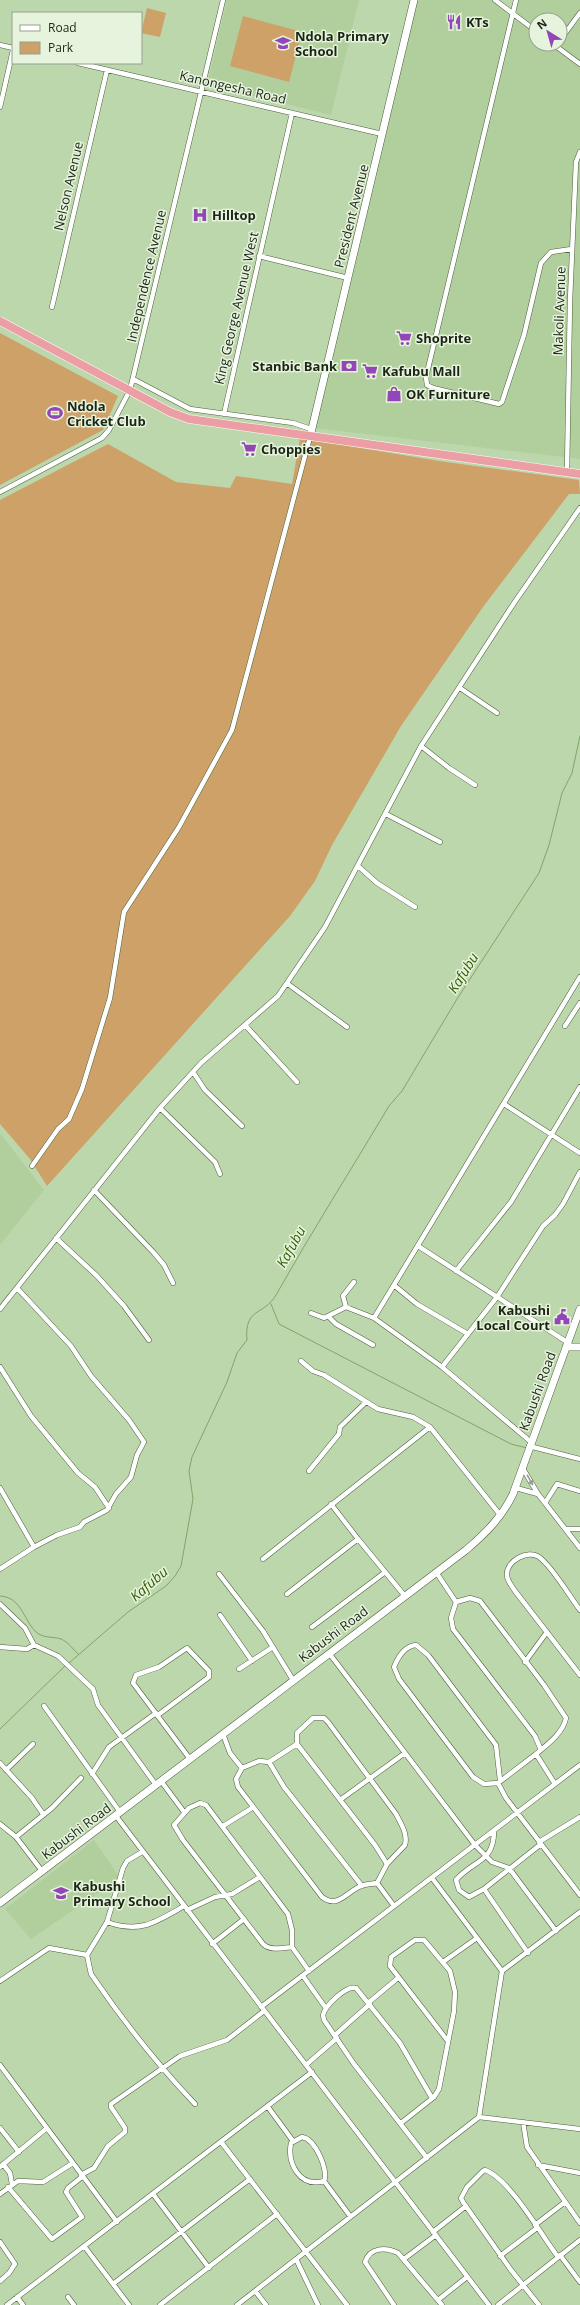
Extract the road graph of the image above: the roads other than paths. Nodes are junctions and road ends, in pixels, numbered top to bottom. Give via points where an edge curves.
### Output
1 (223, 0) edge
2 (414, 0) edge
3 (495, 0) edge
4 (516, 0) edge
5 (580, 13) edge
6 (513, 14) junction
7 (528, 25) edge
8 (568, 29) edge
9 (0, 45) edge
10 (12, 49) edge
11 (565, 52) edge
12 (12, 53) edge
13 (82, 64) edge
14 (580, 64) edge
15 (107, 70) junction
16 (201, 91) junction
17 (0, 107) edge
18 (292, 113) junction
19 (382, 134) junction
20 (580, 152) edge
21 (572, 249) junction
22 (259, 256) junction
23 (348, 278) junction
24 (52, 307) dead end
25 (0, 320) edge
26 (133, 379) junction
27 (130, 390) junction
28 (224, 414) junction
29 (310, 433) junction
30 (566, 472) junction
31 (580, 474) edge
32 (0, 492) edge
33 (580, 508) edge
34 (460, 688) junction
35 (497, 713) dead end
36 (421, 746) junction
37 (475, 785) dead end
38 (386, 814) junction
39 (440, 842) dead end
40 (358, 866) junction
41 (415, 907) dead end
42 (580, 977) edge
43 (288, 984) junction
44 (580, 1003) edge
45 (245, 1025) junction
46 (565, 1026) dead end
47 (347, 1027) dead end
48 (193, 1072) junction
49 (297, 1082) dead end
50 (580, 1087) edge
51 (504, 1104) junction
52 (160, 1108) junction
53 (242, 1126) dead end
54 (551, 1134) junction
55 (580, 1153) edge
56 (32, 1166) dead end
57 (580, 1172) edge
58 (220, 1174) dead end
59 (94, 1190) junction
60 (56, 1238) junction
61 (418, 1246) junction
62 (456, 1271) junction
63 (354, 1282) dead end
64 (173, 1284) dead end
65 (395, 1286) junction
66 (17, 1288) junction
67 (497, 1297) junction
68 (346, 1307) junction
69 (0, 1309) edge
70 (580, 1309) edge
71 (310, 1313) dead end
72 (329, 1317) junction
73 (374, 1318) junction
74 (468, 1334) junction
75 (149, 1340) dead end
76 (372, 1345) dead end
77 (567, 1345) junction
78 (580, 1347) edge
79 (301, 1361) dead end
80 (0, 1367) edge
81 (442, 1368) junction
82 (366, 1402) junction
83 (430, 1427) junction
84 (530, 1445) junction
85 (580, 1459) edge
86 (522, 1466) junction
87 (309, 1471) dead end
88 (0, 1488) edge
89 (516, 1488) junction
90 (580, 1491) edge
91 (538, 1494) junction
92 (544, 1502) junction
93 (331, 1504) junction
94 (109, 1508) junction
95 (501, 1516) junction
96 (566, 1529) junction
97 (580, 1529) edge
98 (358, 1539) junction
99 (34, 1547) junction
100 (580, 1548) edge
101 (263, 1558) dead end
102 (0, 1569) edge
103 (436, 1572) junction
104 (384, 1573) junction
105 (219, 1574) dead end
106 (287, 1594) dead end
107 (404, 1595) junction
108 (456, 1602) junction
109 (0, 1604) edge
110 (580, 1610) edge
111 (220, 1615) dead end
112 (312, 1627) dead end
113 (547, 1632) junction
114 (34, 1645) junction
115 (0, 1647) edge
116 (273, 1647) junction
117 (329, 1654) junction
118 (252, 1661) junction
119 (525, 1662) junction
120 (239, 1669) dead end
121 (580, 1675) edge
122 (293, 1680) junction
123 (44, 1706) dead end
124 (157, 1714) junction
125 (223, 1734) junction
126 (121, 1737) junction
127 (33, 1744) dead end
128 (296, 1744) junction
129 (541, 1750) junction
130 (405, 1753) junction
131 (536, 1754) junction
132 (190, 1759) junction
133 (269, 1762) junction
134 (0, 1763) edge
135 (580, 1765) edge
136 (242, 1768) junction
137 (6, 1770) junction
138 (92, 1774) junction
139 (370, 1777) junction
140 (81, 1778) dead end
141 (499, 1782) junction
142 (158, 1783) junction
143 (555, 1784) junction
144 (340, 1800) junction
145 (252, 1808) junction
146 (184, 1812) junction
147 (518, 1813) junction
148 (42, 1814) junction
149 (118, 1814) junction
150 (580, 1817) edge
151 (0, 1824) edge
152 (223, 1826) junction
153 (494, 1831) junction
154 (16, 1837) junction
155 (540, 1843) junction
156 (475, 1845) junction
157 (142, 1852) junction
158 (485, 1857) junction
159 (387, 1864) junction
160 (509, 1868) junction
161 (42, 1871) junction
162 (260, 1877) junction
163 (432, 1878) junction
164 (377, 1883) junction
165 (362, 1886) junction
166 (484, 1889) junction
167 (225, 1895) junction
168 (580, 1895) edge
169 (0, 1902) edge
170 (394, 1906) junction
171 (185, 1908) junction
172 (580, 1912) edge
173 (244, 1919) junction
174 (107, 1922) junction
175 (556, 1931) junction
176 (476, 1938) junction
177 (212, 1944) junction
178 (292, 1947) junction
179 (528, 1953) junction
180 (87, 1955) junction
181 (443, 1962) junction
182 (309, 1971) junction
183 (502, 1972) junction
184 (303, 1976) junction
185 (398, 1978) junction
186 (0, 1981) edge
187 (369, 2004) junction
188 (325, 2007) junction
189 (263, 2009) junction
190 (336, 2037) junction
191 (447, 2040) junction
192 (306, 2065) junction
193 (0, 2066) edge
194 (161, 2069) junction
195 (312, 2072) junction
196 (432, 2098) junction
197 (195, 2104) dead end
198 (268, 2107) junction
199 (479, 2118) junction
200 (523, 2122) junction
201 (401, 2123) junction
202 (0, 2128) edge
203 (47, 2128) junction
204 (580, 2129) edge
205 (293, 2141) junction
206 (221, 2142) junction
207 (19, 2152) junction
208 (427, 2158) junction
209 (73, 2163) junction
210 (538, 2165) junction
211 (2, 2166) edge
212 (580, 2173) edge
213 (82, 2176) junction
214 (250, 2179) junction
215 (324, 2181) junction
216 (395, 2183) junction
217 (10, 2186) junction
218 (0, 2194) edge
219 (153, 2194) junction
220 (565, 2202) junction
221 (466, 2206) junction
222 (277, 2214) junction
223 (350, 2216) junction
224 (117, 2222) junction
225 (580, 2223) edge
226 (536, 2226) junction
227 (183, 2232) junction
228 (435, 2234) junction
229 (580, 2240) edge
230 (0, 2242) edge
231 (84, 2246) junction
232 (306, 2252) junction
233 (500, 2256) junction
234 (559, 2256) junction
235 (296, 2259) junction
236 (404, 2259) junction
237 (209, 2268) junction
238 (467, 2277) junction
239 (0, 2281) edge
240 (580, 2282) edge
241 (113, 2284) junction
242 (523, 2286) junction
243 (255, 2291) junction
244 (17, 2297) junction
245 (68, 2297) dead end
246 (438, 2300) junction
247 (7, 2305) edge
248 (23, 2305) edge
249 (74, 2305) edge
250 (130, 2305) edge
251 (160, 2305) edge
252 (237, 2305) edge
253 (266, 2305) edge
254 (318, 2305) edge
255 (347, 2305) edge
256 (394, 2305) edge
257 (442, 2305) edge
258 (489, 2305) edge
259 (498, 2305) edge
260 (539, 2305) edge

1 - 16 street, Independence Avenue
2 - 19 main road, President Avenue
3 - 6 street
4 - 6 street
5 - 8 street
6 - 7 street
6 - 21 street via 426,377 427,385 499,404 502,402 524,335 540,263 550,252
9 - 10 street
11 - 14 street
12 - 17 street
13 - 15 street, Kanongesha Road
15 - 16 street, Kanongesha Road
15 - 24 street, Nelson Avenue
16 - 18 street, Kanongesha Road
16 - 26 street, Independence Avenue
18 - 19 street, Kanongesha Road
18 - 22 street, King George Avenue West
19 - 23 main road, President Avenue
20 - 21 street, Makoli Avenue via 576,162
21 - 30 street, Makoli Avenue
22 - 23 street
22 - 28 street, King George Avenue West
23 - 29 main road, President Avenue
25 - 27 highway
26 - 27 street, Independence Avenue
26 - 28 street via 190,409
27 - 29 highway via 170,412 189,419
27 - 32 street, Independence Avenue via 109,430 102,438
28 - 29 street via 293,424
29 - 30 highway
29 - 56 street via 232,730 179,827 124,912 110,998 82,1089 69,1119 58,1129
30 - 31 highway
33 - 34 street via 514,603
34 - 35 street
34 - 36 street
36 - 37 street
36 - 38 street
38 - 39 street
38 - 40 street
40 - 41 street via 377,883
40 - 43 street via 325,927
42 - 51 street
43 - 45 street
43 - 47 street
44 - 46 street
45 - 48 street
45 - 49 street
48 - 52 street
48 - 53 street via 205,1090
50 - 54 street
51 - 54 street
51 - 61 street
52 - 58 street via 215,1162
52 - 59 street
54 - 55 street
54 - 62 street via 511,1202
57 - 67 street via 555,1215 543,1226
59 - 60 street
59 - 64 street via 154,1252
60 - 66 street
60 - 75 street via 97,1276 124,1306
61 - 62 street
61 - 65 street
62 - 67 street
63 - 68 street via 343,1296
65 - 73 street
65 - 74 street via 417,1304
66 - 69 street
66 - 94 street via 71,1346 91,1376 143,1437 144,1445 137,1455 131,1477
67 - 74 street
67 - 77 street
68 - 72 street
68 - 73 street
70 - 77 main road, Kabushi Road
71 - 72 street via 320,1318
72 - 76 street via 336,1324
73 - 81 street
74 - 81 street
77 - 78 main road
77 - 84 main road, Kabushi Road
79 - 82 street
80 - 94 street via 32,1416 78,1473 95,1487
81 - 84 street
82 - 83 street via 378,1409 413,1417
82 - 87 street via 340,1427 338,1434
83 - 93 street
83 - 95 street
84 - 85 street
84 - 86 main road, Kabushi Road
86 - 89 main road, Kabushi Road
86 -> 91 street
88 - 99 street
89 - 91 street
89 - 95 main road, Kabushi Road
90 - 92 street via 557,1484
91 - 92 street
92 - 96 street
93 - 98 street
93 - 101 street
94 - 99 street via 80,1527
95 - 103 main road, Kabushi Road via 481,1538
96 - 97 street
96 - 100 street
98 - 104 street
98 - 106 street
99 - 102 street
103 - 107 main road, Kabushi Road
103 - 108 street
104 - 107 street
104 - 112 street
105 - 116 street
107 - 117 main road, Kabushi Road
108 - 119 street via 470,1598 480,1601
108 - 129 street via 451,1618 453,1629 535,1736
109 - 114 street via 25,1628
110 - 113 street via 541,1559 533,1554 517,1559 507,1572 507,1577
111 - 118 street
113 - 119 street
113 - 121 street
114 - 115 street via 27,1649
114 - 126 street via 59,1657 82,1677 93,1689 98,1705
116 - 118 street
116 - 122 street
117 - 122 main road, Kabushi Road
117 - 130 street
118 - 120 street
119 - 129 street via 566,1718 562,1728
122 - 125 main road, Kabushi Road
123 - 138 street
124 - 124 street via 133,1680 136,1675 159,1667 187,1648 209,1671 209,1677
124 - 126 street
124 - 132 street
125 - 132 main road, Kabushi Road
125 - 136 street via 230,1753
126 - 138 street via 109,1747
126 - 142 street
127 - 137 street
128 - 133 street
128 - 139 street via 297,1733 308,1722 313,1718 324,1718
128 - 144 street
129 - 131 street
130 - 139 street
130 - 156 street
131 - 141 street
131 - 143 street
132 - 142 main road, Kabushi Road
133 - 136 street via 259,1761
133 - 165 street via 284,1787
134 - 137 street
135 - 143 street
136 - 145 street via 236,1779 238,1787
137 - 148 street via 32,1798
138 - 149 street
139 - 144 street
139 - 159 street via 396,1814 406,1836 405,1845
140 - 148 street
141 - 141 street via 496,1746 428,1655 416,1645 406,1649 394,1667 399,1679 473,1777 484,1784
141 - 147 street
142 - 146 street
142 - 149 main road, Kabushi Road
143 - 147 street
144 - 159 street
145 - 152 street
145 - 165 street via 328,1902 334,1903
146 - 152 street via 200,1802 206,1805
146 - 167 street via 176,1820 175,1829
147 - 153 street
147 - 155 street
148 - 154 street
149 - 157 street
149 - 161 main road, Kabushi Road
150 - 155 street
151 - 154 street
152 - 162 street
153 - 156 street
153 - 158 street via 494,1844
154 - 161 street
155 - 160 street
155 - 168 street
156 - 158 street
156 - 163 street
157 - 171 street
157 - 174 street via 127,1862 123,1868
158 - 160 street
158 - 166 street via 456,1880 459,1890 469,1897
159 - 164 street
160 - 166 street
160 - 175 street
161 - 169 main road, Kabushi Road
162 - 167 street via 236,1892
162 - 178 street via 288,1914 292,1930
163 - 170 street
163 - 176 street
164 - 165 street
164 - 170 street
166 - 179 street
167 - 171 street
167 - 173 street
170 - 182 street
171 - 174 street via 146,1926 119,1926
171 - 177 street
172 - 175 street
173 - 177 street
173 - 178 street via 266,1947
174 - 180 street
175 - 179 street
176 - 181 street
176 - 183 street
177 - 189 street
178 - 182 street
179 - 183 street
180 - 186 street via 49,1948
180 - 194 street via 92,1974 122,2019
181 - 185 street via 426,1941 415,1940 389,1959 390,1966
181 - 191 street via 451,1974 455,1992 454,2011
182 - 184 street
183 - 199 street
184 - 188 street
184 - 189 street
185 - 187 street
185 - 191 street
187 - 188 street via 353,1986
187 - 190 street
187 - 196 street via 400,2043
188 - 190 street via 324,2020
189 - 192 street
189 - 194 street via 227,2040 186,2054
190 - 192 street
190 - 201 street via 372,2089
191 - 196 street via 439,2088
192 - 195 street
193 - 203 street
194 - 197 street
194 - 213 street via 111,2105 126,2128 125,2132 108,2146 94,2168
195 - 198 street
195 - 216 street
196 - 201 street
198 - 205 street
198 - 206 street
199 - 200 street
199 - 208 street
200 - 204 street
200 - 210 street via 524,2140
201 - 208 street
202 - 207 street
203 - 207 street
203 - 209 street
205 - 215 street via 302,2137 309,2140 323,2164 326,2174
205 - 215 street via 290,2156 296,2172 307,2180
206 - 214 street
206 - 219 street
207 - 211 street
208 - 216 street
209 - 213 street
209 - 217 street via 44,2182 18,2181
210 - 212 street
210 - 220 street
211 - 217 street via 10,2173
213 - 217 street via 66,2192 82,2217 52,2239
213 - 224 street
214 - 222 street
214 - 227 street
215 - 223 street
216 - 223 street
216 - 228 street
217 - 218 street
219 - 224 street
219 - 227 street
220 - 225 street
220 - 226 street
221 - 226 street via 461,2198 462,2193 483,2171 488,2171 504,2183
221 - 228 street
221 - 233 street
222 - 232 street
222 - 237 street
223 - 232 street
224 - 231 street
226 - 233 street
226 - 234 street
227 - 237 street
227 - 241 street
228 - 236 street
228 - 238 street
229 - 234 street
230 - 239 street via 15,2264
231 - 241 street
231 - 244 street
232 - 235 street
232 - 255 street
233 - 242 street
234 - 240 street
234 - 242 street
235 - 243 street
235 - 254 street
236 - 246 street
236 - 256 street via 392,2250 381,2248 372,2252 365,2262
237 - 251 street
238 - 246 street
238 - 258 street
241 - 250 street
242 - 259 street
242 - 260 street
243 - 252 street
243 - 253 street
244 - 247 street
244 - 248 street
245 - 249 street
246 - 257 street

